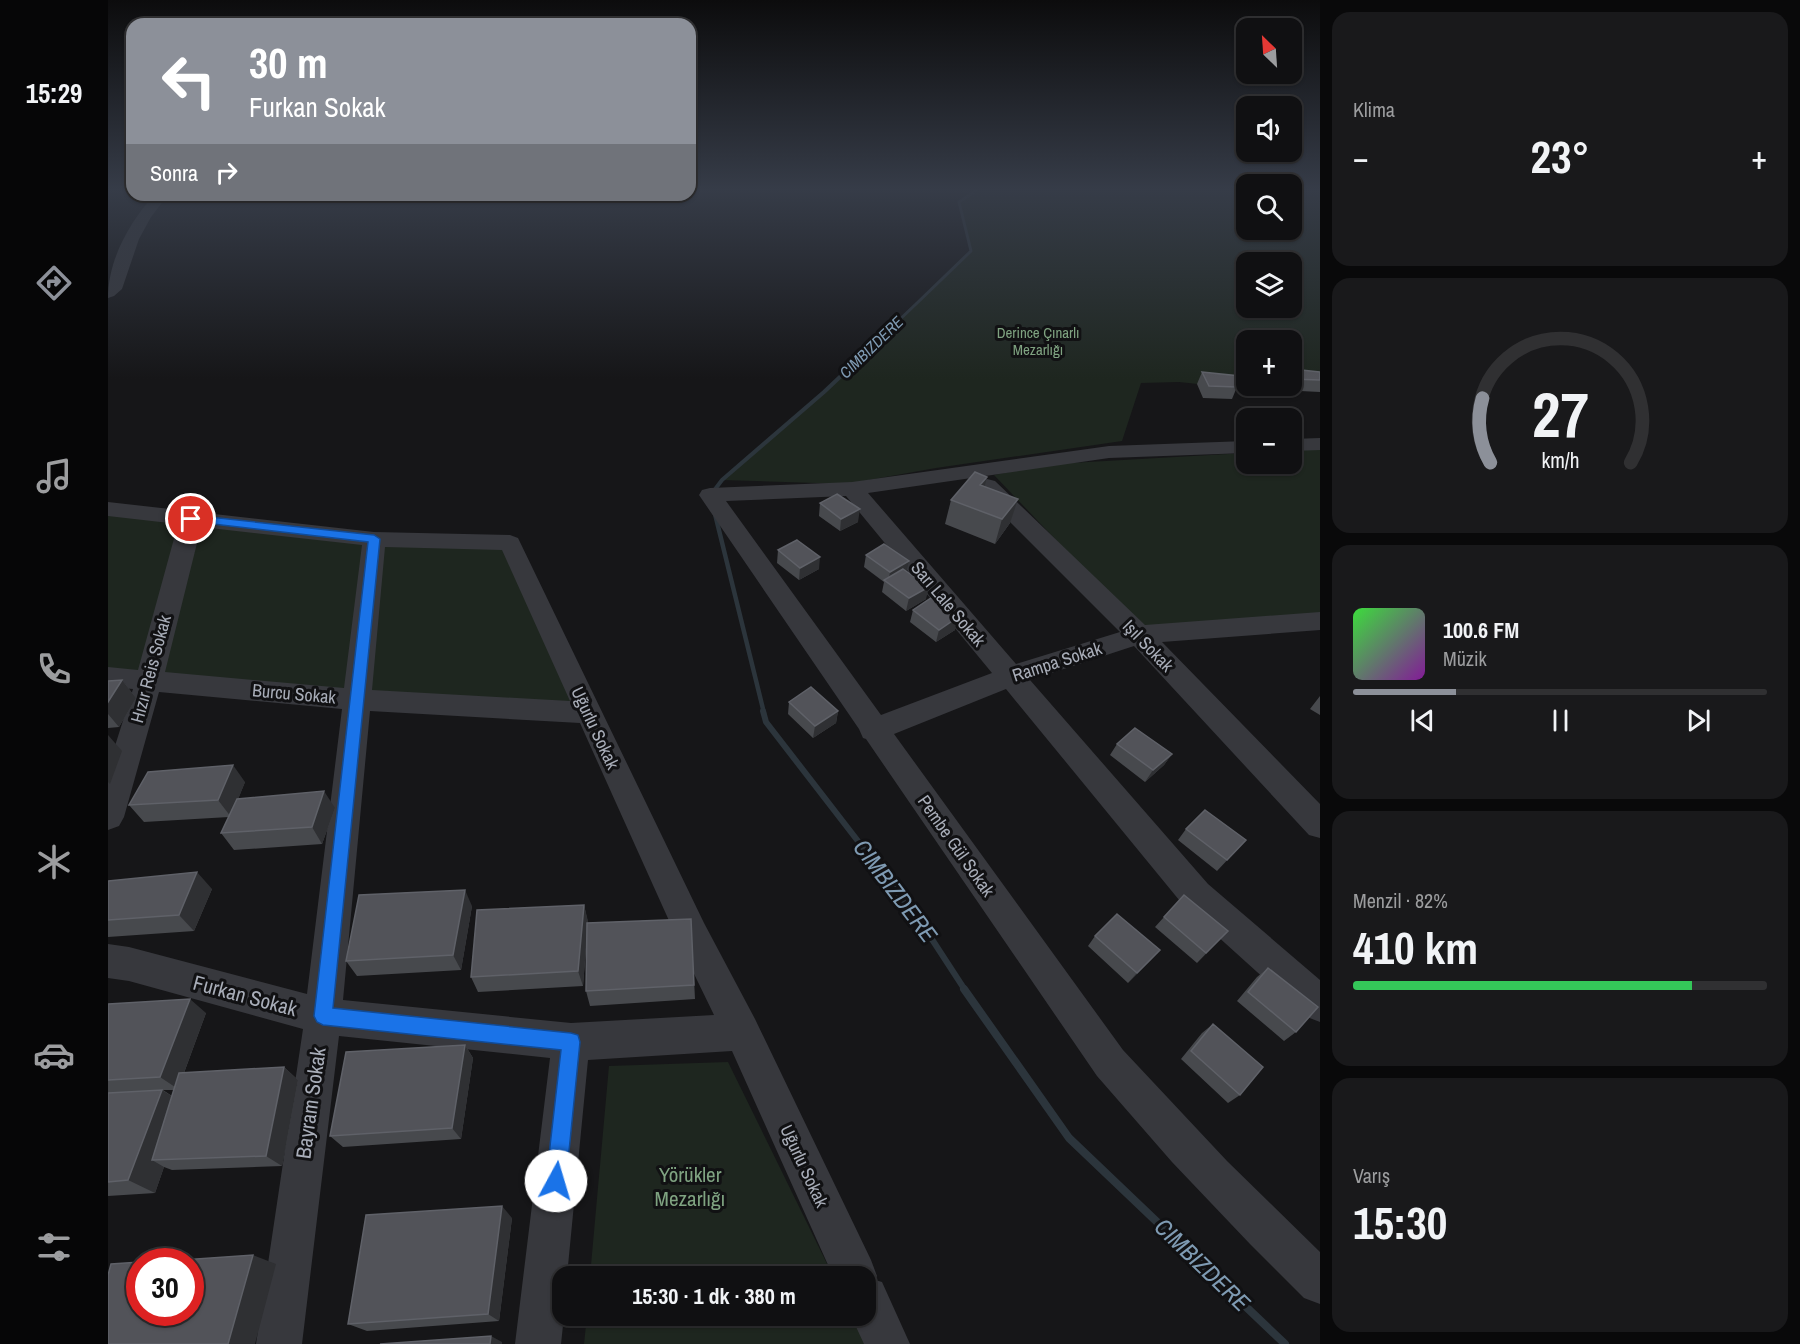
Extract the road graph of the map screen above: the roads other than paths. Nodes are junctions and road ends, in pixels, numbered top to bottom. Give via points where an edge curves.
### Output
1 (125, 254) edge
2 (111, 291) edge
3 (1320, 444) edge
4 (1302, 445) edge
5 (1236, 447) edge
6 (972, 471) junction
7 (852, 489) junction
8 (108, 509) edge
9 (191, 519) junction
10 (374, 539) junction
11 (1320, 621) edge
12 (1139, 635) junction
13 (1009, 676) junction
14 (108, 677) edge
15 (148, 681) junction
16 (356, 700) junction
17 (589, 714) junction
18 (873, 730) junction
19 (108, 817) edge
20 (1320, 825) edge
21 (108, 961) edge
22 (1320, 1004) edge
23 (323, 1016) junction
24 (742, 1032) junction
25 (571, 1042) junction
26 (850, 1266) edge
27 (1320, 1282) edge
28 (876, 1320) edge
29 (279, 1344) edge
30 (538, 1344) edge
31 (887, 1344) edge

1 - 2 street
3 - 4 street
5 - 6 street via 1109,452
6 - 7 street
6 - 12 street, Işıl Sokak
7 - 13 street, Sarı Lale Sokak
7 - 18 street, Pembe Gül Sokak via 710,495
8 - 9 street, Uğurlu Sokak
9 - 10 street, Uğurlu Sokak
9 - 15 street, Hızır Reis Sokak
10 - 16 street, Bayram Sokak
10 - 17 street, Uğurlu Sokak via 510,543
11 - 12 street, Rampa Sokak
12 - 13 street, Rampa Sokak
12 - 20 street, Işıl Sokak
13 - 18 street, Rampa Sokak
13 - 22 street, Sarı Lale Sokak via 1196,895
14 - 15 street, Burcu Sokak
15 - 16 street, Burcu Sokak
15 - 19 street, Hızır Reis Sokak
16 - 17 street, Burcu Sokak
16 - 23 street, Bayram Sokak
17 - 24 street, Uğurlu Sokak
18 - 27 street, Pembe Gül Sokak via 1110,1063 1269,1235
21 - 23 street, Furkan Sokak
23 - 25 street, Furkan Sokak
23 - 29 street, Bayram Sokak
24 - 25 street, Furkan Sokak
24 - 26 street, Uğurlu Sokak
25 - 30 street
28 - 31 street

